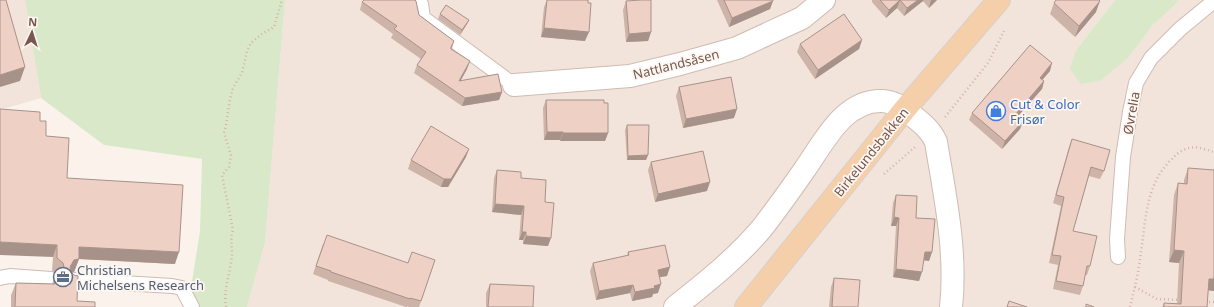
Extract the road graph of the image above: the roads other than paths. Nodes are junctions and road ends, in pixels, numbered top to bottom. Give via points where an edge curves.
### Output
1 (415, 0) edge
2 (824, 0) edge
3 (999, 0) edge
4 (1214, 1) edge
5 (514, 85) joint
6 (905, 109) junction
7 (1118, 258) dead end
8 (0, 278) edge
9 (51, 279) dead end
10 (74, 280) edge
11 (192, 307) edge
12 (675, 307) edge
13 (746, 307) edge
14 (951, 307) edge

1 - 5 lane via 421,4 423,18
2 - 5 street, Nattlandsåsen via 802,18 737,48 680,64 630,76
3 - 6 main road, Birkelundsbakken
4 - 7 lane, Øvrelia via 1180,29 1151,58 1136,83 1123,157
6 - 12 street via 890,102 875,101 861,105 846,115 832,129 762,228 725,266
6 - 13 main road, Birkelundsbakken
6 - 14 street via 932,132 936,142 949,219 953,292
8 - 9 lane via 10,276
10 - 11 lane via 182,288

